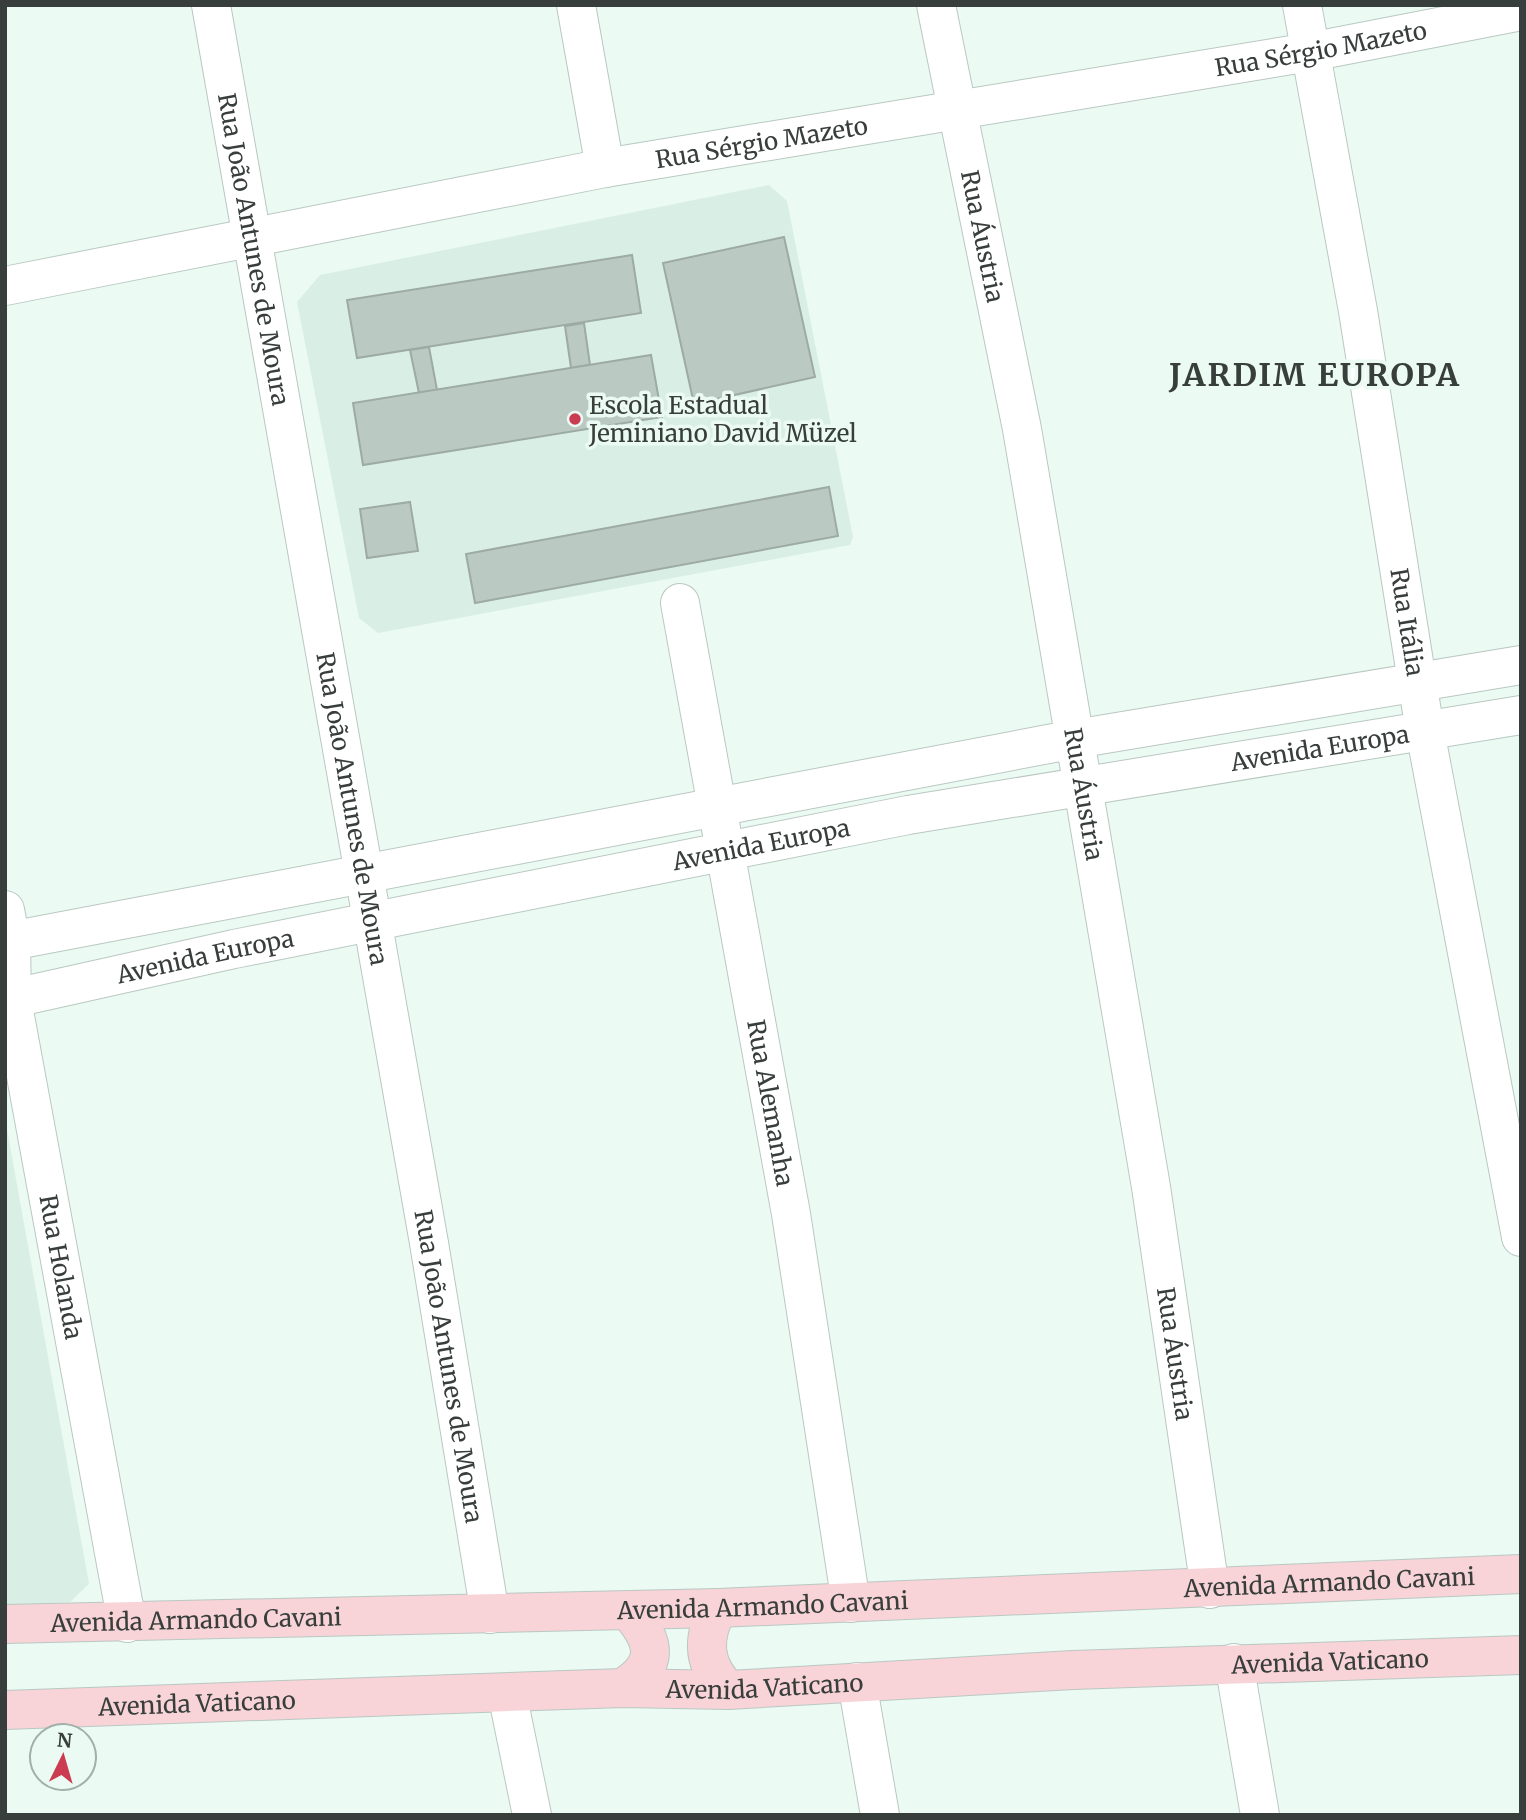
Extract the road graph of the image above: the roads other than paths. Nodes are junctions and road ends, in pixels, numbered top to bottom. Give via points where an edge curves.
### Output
1 (211, 5) edge
2 (576, 5) edge
3 (936, 5) edge
4 (1302, 5) edge
5 (1521, 11) edge
6 (1310, 52) junction
7 (957, 112) junction
8 (605, 168) junction
9 (252, 240) junction
10 (5, 286) edge
11 (680, 604) dead end
12 (1521, 665) edge
13 (1417, 681) junction
14 (1521, 715) edge
15 (1425, 731) junction
16 (1076, 739) junction
17 (1081, 786) junction
18 (716, 808) junction
19 (725, 850) junction
20 (364, 873) junction
21 (373, 924) junction
22 (7, 931) edge
23 (9, 1000) edge
24 (1521, 1237) edge
25 (1521, 1574) edge
26 (1210, 1589) junction
27 (851, 1602) junction
28 (718, 1608) junction
29 (629, 1611) junction
30 (490, 1614) junction
31 (127, 1623) junction
32 (5, 1624) edge
33 (1521, 1655) edge
34 (1234, 1664) junction
35 (857, 1682) junction
36 (623, 1688) junction
37 (728, 1690) junction
38 (507, 1693) junction
39 (5, 1710) edge
40 (532, 1815) edge
41 (880, 1815) edge
42 (1260, 1815) edge

1 - 9 street, Rua João Antunes de Moura
2 - 8 street
3 - 7 street, Rua Áustria
4 - 6 street, Rua Itália
5 - 6 street, Rua Sérgio Mazeto
6 - 7 street, Rua Sérgio Mazeto
6 - 13 street, Rua Itália via 1358,312
7 - 8 street, Rua Sérgio Mazeto
7 - 16 street, Rua Áustria via 1022,429
8 - 9 street, Rua Sérgio Mazeto
9 - 10 street, Rua Sérgio Mazeto
9 - 20 street, Rua João Antunes de Moura
11 - 18 street, Rua Alemanha
12 - 13 street, Avenida Europa
13 - 15 street, Rua Itália
13 - 16 street, Avenida Europa
14 - 15 street, Avenida Europa
15 - 17 street, Avenida Europa
15 - 24 street, Rua Itália
16 - 17 street, Rua Áustria
16 - 18 street, Avenida Europa
17 - 19 street, Avenida Europa
17 - 26 street, Rua Áustria via 1151,1187
18 - 19 street, Rua Alemanha
18 - 20 street, Avenida Europa
19 - 21 street, Avenida Europa
19 - 27 street, Rua Alemanha via 791,1214
20 - 21 street, Rua João Antunes de Moura
20 - 22 street, Avenida Europa
21 - 23 street, Avenida Europa via 234,949
21 - 30 street, Rua João Antunes de Moura
22 - 23 street, Rua Holanda
23 - 31 street, Rua Holanda
25 - 26 main road, Avenida Armando Cavani
26 - 27 main road, Avenida Armando Cavani
27 - 28 main road, Avenida Armando Cavani
28 - 29 main road, Avenida Armando Cavani
28 - 37 main road via 706,1648 713,1672
29 - 30 main road, Avenida Armando Cavani
29 - 36 main road via 648,1638 650,1660 646,1670
30 - 31 main road, Avenida Armando Cavani
31 - 32 main road, Avenida Armando Cavani
33 - 34 main road, Avenida Vaticano
34 - 35 main road, Avenida Vaticano
34 - 42 street
35 - 37 main road, Avenida Vaticano
35 - 41 street
36 - 37 main road, Avenida Vaticano
36 - 38 main road, Avenida Vaticano
38 - 39 main road, Avenida Vaticano
38 - 40 street

